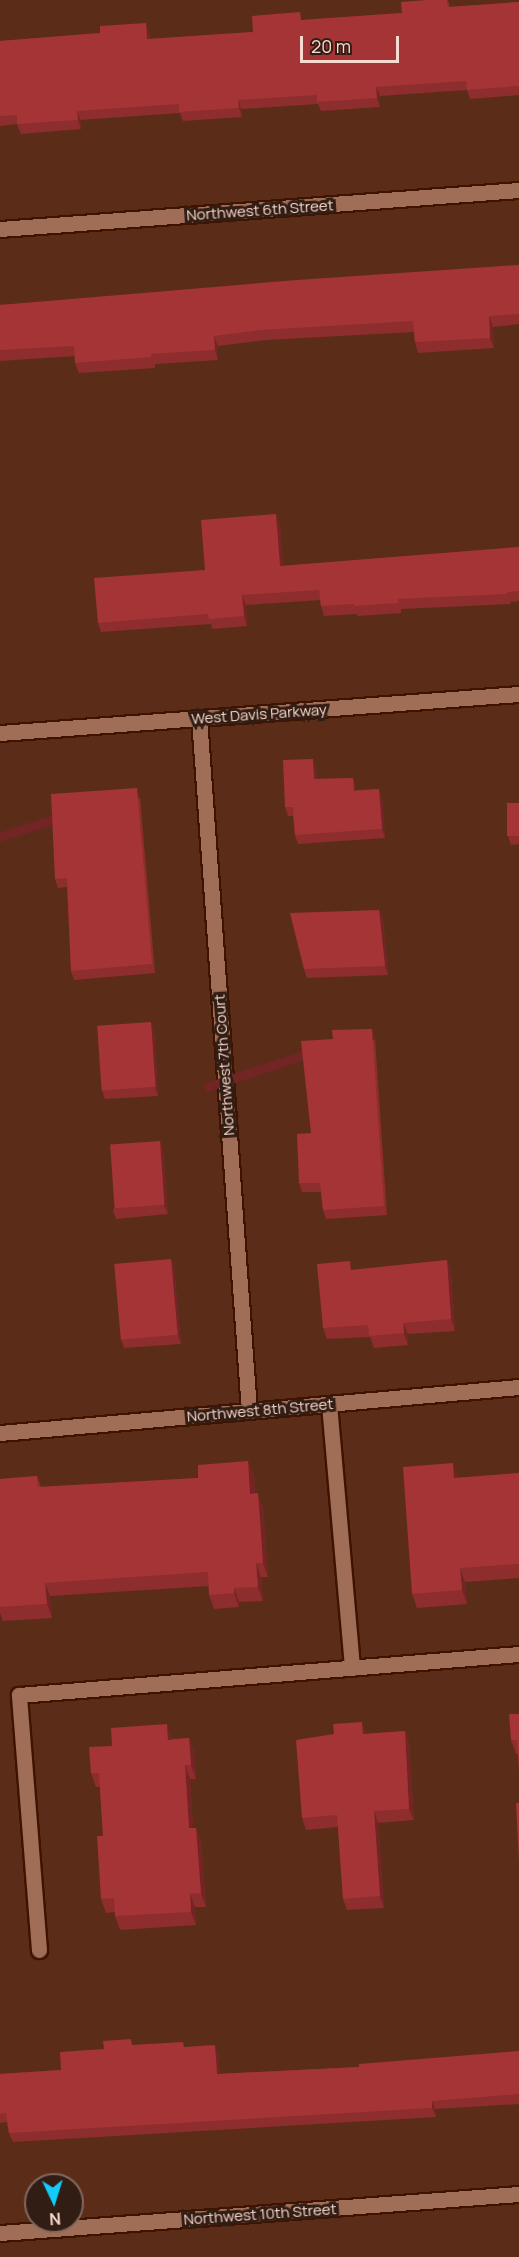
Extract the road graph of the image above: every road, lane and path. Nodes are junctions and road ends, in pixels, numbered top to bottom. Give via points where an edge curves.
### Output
1 (519, 190) edge
2 (0, 229) edge
3 (519, 694) edge
4 (199, 718) junction
5 (0, 733) edge
6 (519, 1387) edge
7 (328, 1404) junction
8 (249, 1411) junction
9 (0, 1433) edge
10 (519, 1654) edge
11 (352, 1668) junction
12 (39, 1950) dead end
13 (519, 2194) edge
14 (0, 2233) edge

1 - 2 street, Northwest 6th Street
3 - 4 street, West Davis Parkway
4 - 5 street, West Davis Parkway
4 - 8 street, Northwest 7th Court
6 - 7 street, Northwest 8th Street
7 - 8 street, Northwest 8th Street
7 - 11 street
8 - 9 street, Northwest 8th Street
10 - 11 street
11 - 12 street via 19,1695
13 - 14 street, Northwest 10th Street

